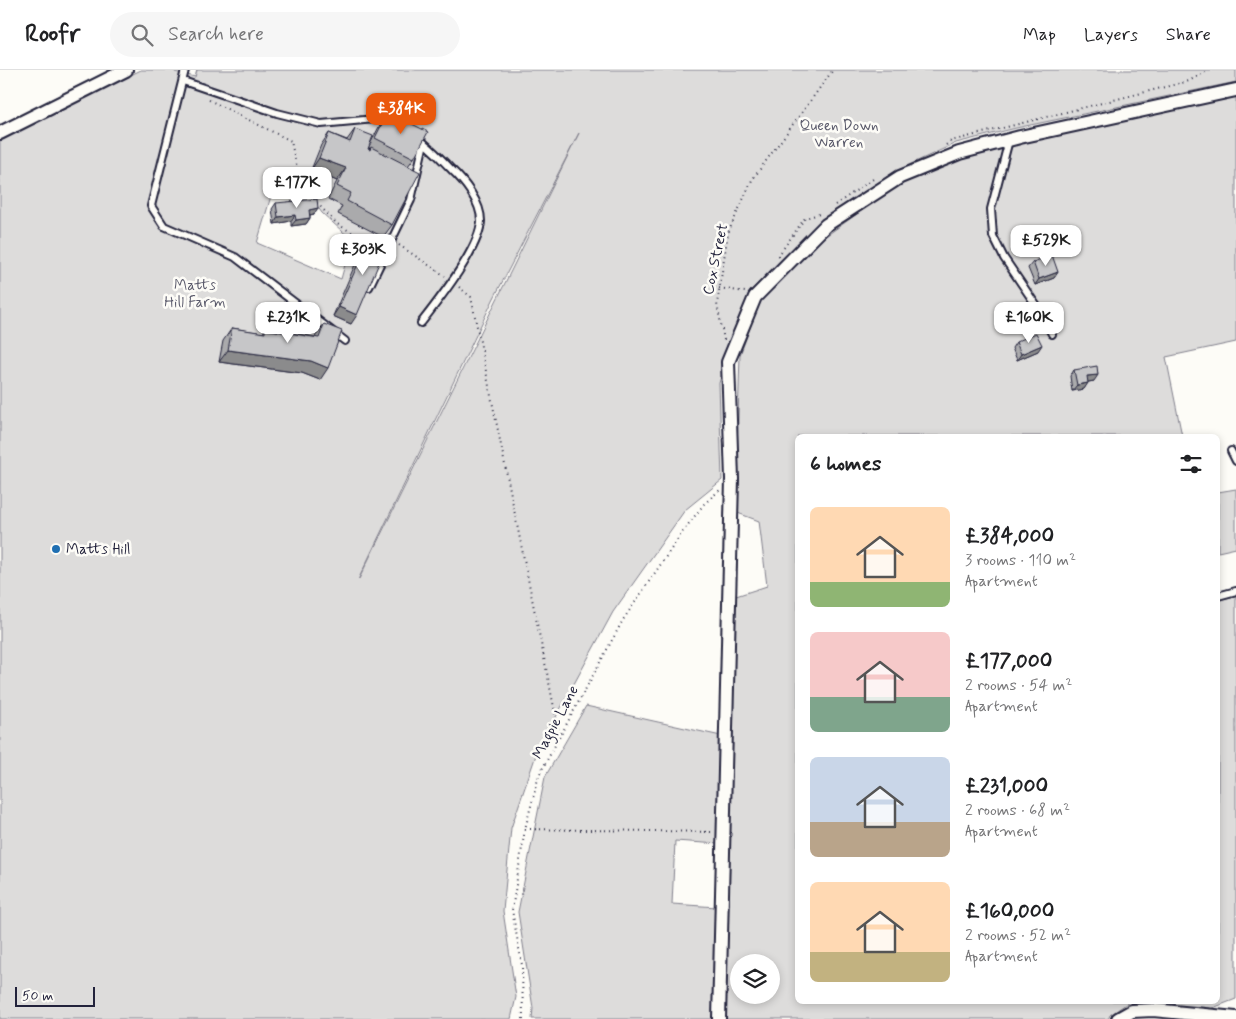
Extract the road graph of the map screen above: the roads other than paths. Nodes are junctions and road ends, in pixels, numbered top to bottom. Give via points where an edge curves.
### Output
1 (126, 70) edge
2 (185, 70) edge
3 (183, 81) junction
4 (1236, 90) edge
5 (393, 123) edge
6 (0, 133) edge
7 (409, 133) edge
8 (1009, 140) junction
9 (424, 143) junction
10 (368, 288) edge
11 (421, 323) dead end
12 (1052, 334) dead end
13 (345, 342) dead end
14 (1231, 451) dead end
15 (1236, 461) edge
16 (1236, 591) edge
17 (1220, 595) edge
18 (1178, 1016) edge
19 (1236, 1018) edge
20 (719, 1019) edge
21 (1118, 1019) edge

1 - 6 street
2 - 3 lane
3 - 5 lane via 277,113 321,124 386,118
3 - 13 lane via 150,206 164,226 234,257
4 - 8 street
7 - 9 lane
8 - 12 lane via 992,209 993,236
8 - 20 street via 959,153 900,177 826,225 755,297 728,362 732,479
9 - 10 lane via 411,200
9 - 11 lane via 473,195 481,220 478,236 452,281
14 - 15 lane
16 - 17 lane
18 - 19 street
18 - 21 street via 1132,1011

